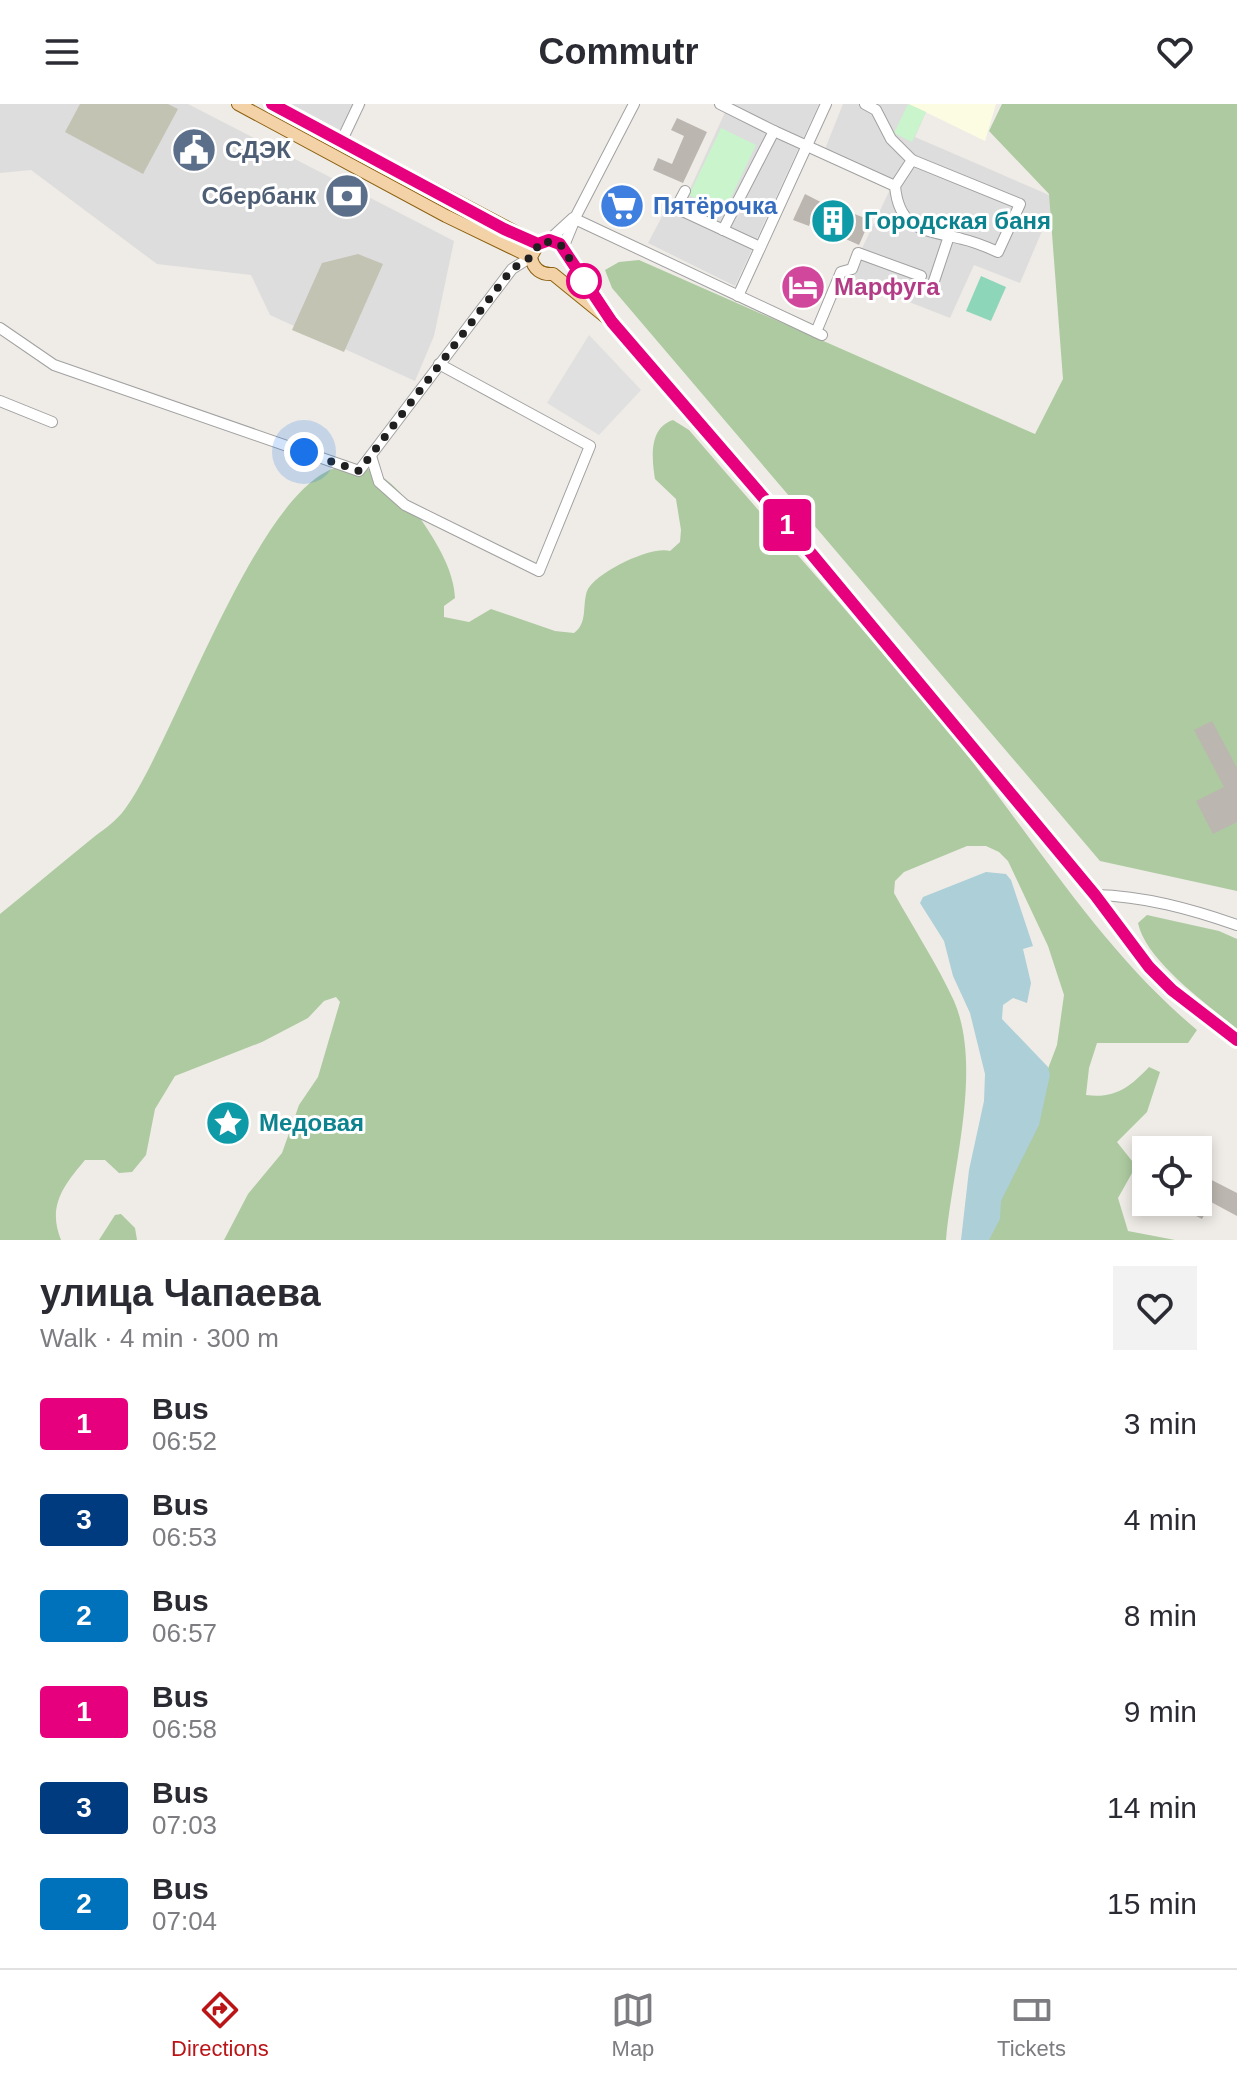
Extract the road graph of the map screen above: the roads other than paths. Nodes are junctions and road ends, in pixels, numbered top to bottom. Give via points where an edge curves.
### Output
1 (238, 104) edge
2 (272, 104) edge
3 (359, 104) edge
4 (634, 104) edge
5 (720, 104) edge
6 (826, 104) edge
7 (865, 104) edge
8 (774, 131) junction
9 (341, 142) junction
10 (806, 147) junction
11 (912, 160) junction
12 (895, 186) junction
13 (685, 191) dead end
14 (576, 216) junction
15 (723, 230) junction
16 (949, 236) junction
17 (543, 242) junction
18 (760, 247) junction
19 (565, 252) junction
20 (531, 257) junction
21 (553, 274) junction
22 (921, 276) dead end
23 (934, 281) dead end
24 (738, 296) junction
25 (612, 322) junction
26 (0, 328) edge
27 (439, 364) junction
28 (0, 401) edge
29 (52, 422) dead end
30 (371, 456) junction
31 (1095, 895) junction
32 (1237, 925) edge
33 (1237, 1041) edge

1 - 20 main road
2 - 9 main road
3 - 9 street
4 - 14 street
5 - 8 street
6 - 10 street
7 - 11 street via 876,110 891,139
8 - 10 street
8 - 15 street
9 - 17 main road
10 - 12 street
10 - 18 street
11 - 12 street
11 - 16 street via 1020,204 998,252
12 - 16 street via 897,203 909,223
13 - 15 street via 676,208
14 - 17 street
14 - 19 street
14 - 24 street
15 - 18 street
16 - 23 street
17 - 19 main road
17 - 20 main road
18 - 24 street
19 - 21 main road via 561,269
19 - 25 main road
20 - 21 main road via 538,271
20 - 27 street via 512,269
21 - 25 main road
22 - 24 street via 858,253 852,269 841,272 819,334
25 - 31 main road
26 - 30 street via 54,365 359,471
27 - 30 street
27 - 30 street via 590,446 539,571 405,505 379,482
28 - 29 street
31 - 32 street via 1170,904
31 - 33 main road via 1149,967

